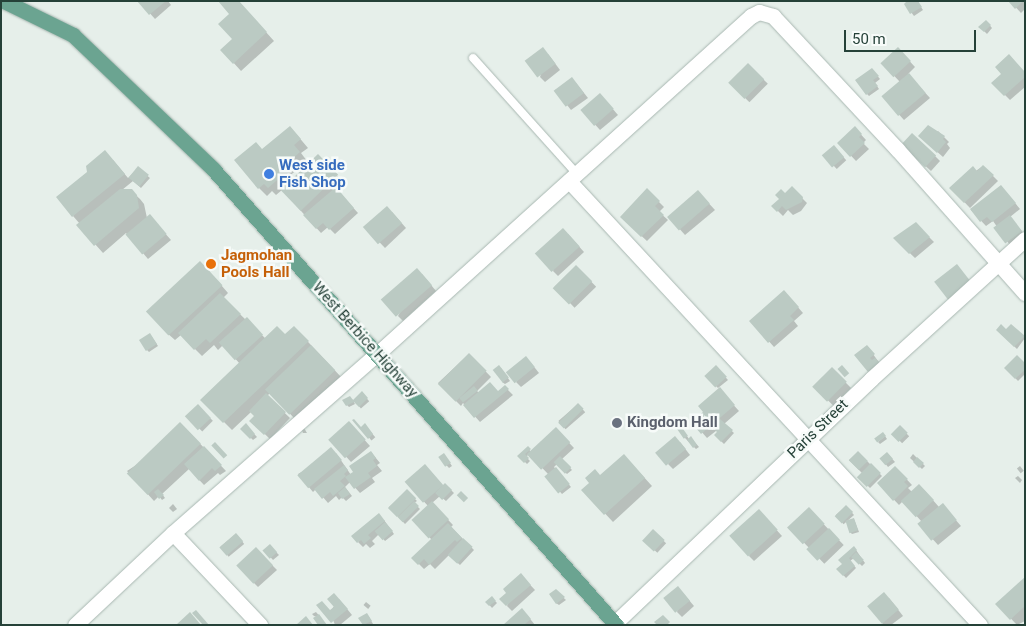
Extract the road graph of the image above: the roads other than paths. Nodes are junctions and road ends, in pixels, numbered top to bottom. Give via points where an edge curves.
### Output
1 (4, 1) edge
2 (473, 58) dead end
3 (573, 178) junction
4 (1025, 238) edge
5 (998, 263) junction
6 (1025, 293) edge
7 (377, 354) junction
8 (808, 439) junction
9 (174, 533) junction
10 (616, 624) edge
11 (75, 625) edge
12 (260, 625) edge
13 (980, 625) edge

1 - 7 main road, West Berbice Highway via 73,35 213,169
2 - 3 lane
3 - 5 street via 751,16 765,12 773,16 897,149
3 - 7 street
3 - 8 street
4 - 5 street, Paris Street
5 - 6 street
5 - 8 street, Paris Street
7 - 9 street
7 - 10 main road, West Berbice Highway
8 - 10 street, Paris Street
8 - 13 street
9 - 11 street
9 - 12 street

